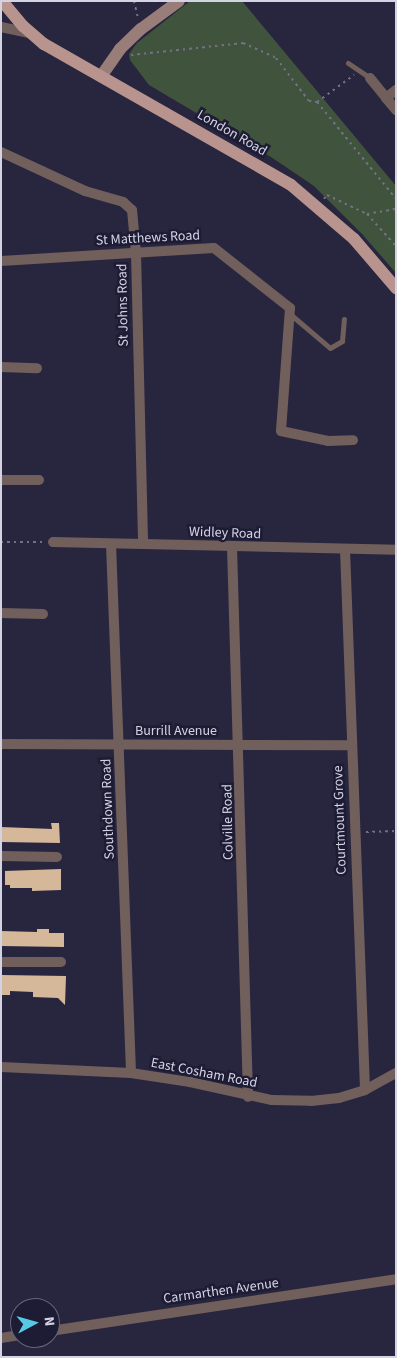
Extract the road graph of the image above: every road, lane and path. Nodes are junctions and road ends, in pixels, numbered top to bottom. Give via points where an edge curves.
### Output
1 (2, 1) edge
2 (134, 1) edge
3 (179, 1) edge
4 (1, 27) edge
5 (141, 29) junction
6 (30, 33) junction
7 (120, 49) junction
8 (348, 63) dead end
9 (359, 70) junction
10 (102, 75) junction
11 (370, 78) joint
12 (396, 90) edge
13 (386, 98) junction
14 (317, 102) junction
15 (396, 110) edge
16 (1, 152) edge
17 (327, 195) dead end
18 (396, 199) edge
19 (396, 209) edge
20 (367, 214) junction
21 (396, 246) edge
22 (136, 252) junction
23 (1, 261) edge
24 (396, 288) edge
25 (289, 314) junction
26 (344, 320) dead end
27 (1, 367) edge
28 (37, 368) dead end
29 (353, 440) dead end
30 (1, 480) edge
31 (39, 480) dead end
32 (1, 542) edge
33 (53, 542) joint
34 (111, 544) junction
35 (143, 544) junction
36 (232, 547) junction
37 (344, 549) junction
38 (396, 550) edge
39 (1, 613) edge
40 (43, 614) dead end
41 (1, 744) edge
42 (120, 744) junction
43 (240, 745) junction
44 (352, 745) junction
45 (396, 831) edge
46 (354, 832) junction
47 (1, 856) edge
48 (57, 857) dead end
49 (1, 962) edge
50 (61, 962) dead end
51 (1, 1067) edge
52 (131, 1073) junction
53 (396, 1073) edge
54 (365, 1090) junction
55 (248, 1096) junction
56 (396, 1279) edge
57 (60, 1329) edge

1 - 6 main road, London Road
2 - 5 path
3 - 5 main road
4 - 6 street
5 - 7 main road
6 - 10 main road, London Road
7 - 10 main road
7 - 14 path via 129,55 243,43 276,58 309,100
8 - 9 lane
9 - 11 lane
9 - 14 path
10 - 24 main road, London Road via 291,185 354,239
11 - 13 street
12 - 13 street
13 - 15 street
14 - 18 path
16 - 22 street, St Johns Road via 86,191 128,205 134,217
17 - 20 path
19 - 20 path
20 - 21 path
22 - 23 street, St Matthews Road
22 - 25 street, St Matthews Road via 214,248 290,308
22 - 35 street, St Johns Road
25 - 26 lane via 330,348 342,341
25 - 29 street via 282,431 328,441
27 - 28 street
30 - 31 street
32 - 33 path
33 - 34 street, Widley Road
34 - 35 street, Widley Road
34 - 42 street, Southdown Road
35 - 36 street, Widley Road
36 - 37 street, Widley Road
36 - 43 street, Colville Road
37 - 38 street, Widley Road
37 - 44 street, Courtmount Grove
39 - 40 street
41 - 42 street, Burrill Avenue
42 - 43 street, Burrill Avenue
42 - 52 street, Southdown Road
43 - 44 street, Burrill Avenue
43 - 55 street, Colville Road
44 - 46 street, Courtmount Grove
45 - 46 path
46 - 54 street, Courtmount Grove
47 - 48 street
49 - 50 street
51 - 52 street, East Cosham Road
52 - 55 street, East Cosham Road via 190,1082
53 - 54 street, East Cosham Road
54 - 55 street, East Cosham Road via 340,1098 311,1101
56 - 57 street, Carmarthen Avenue

